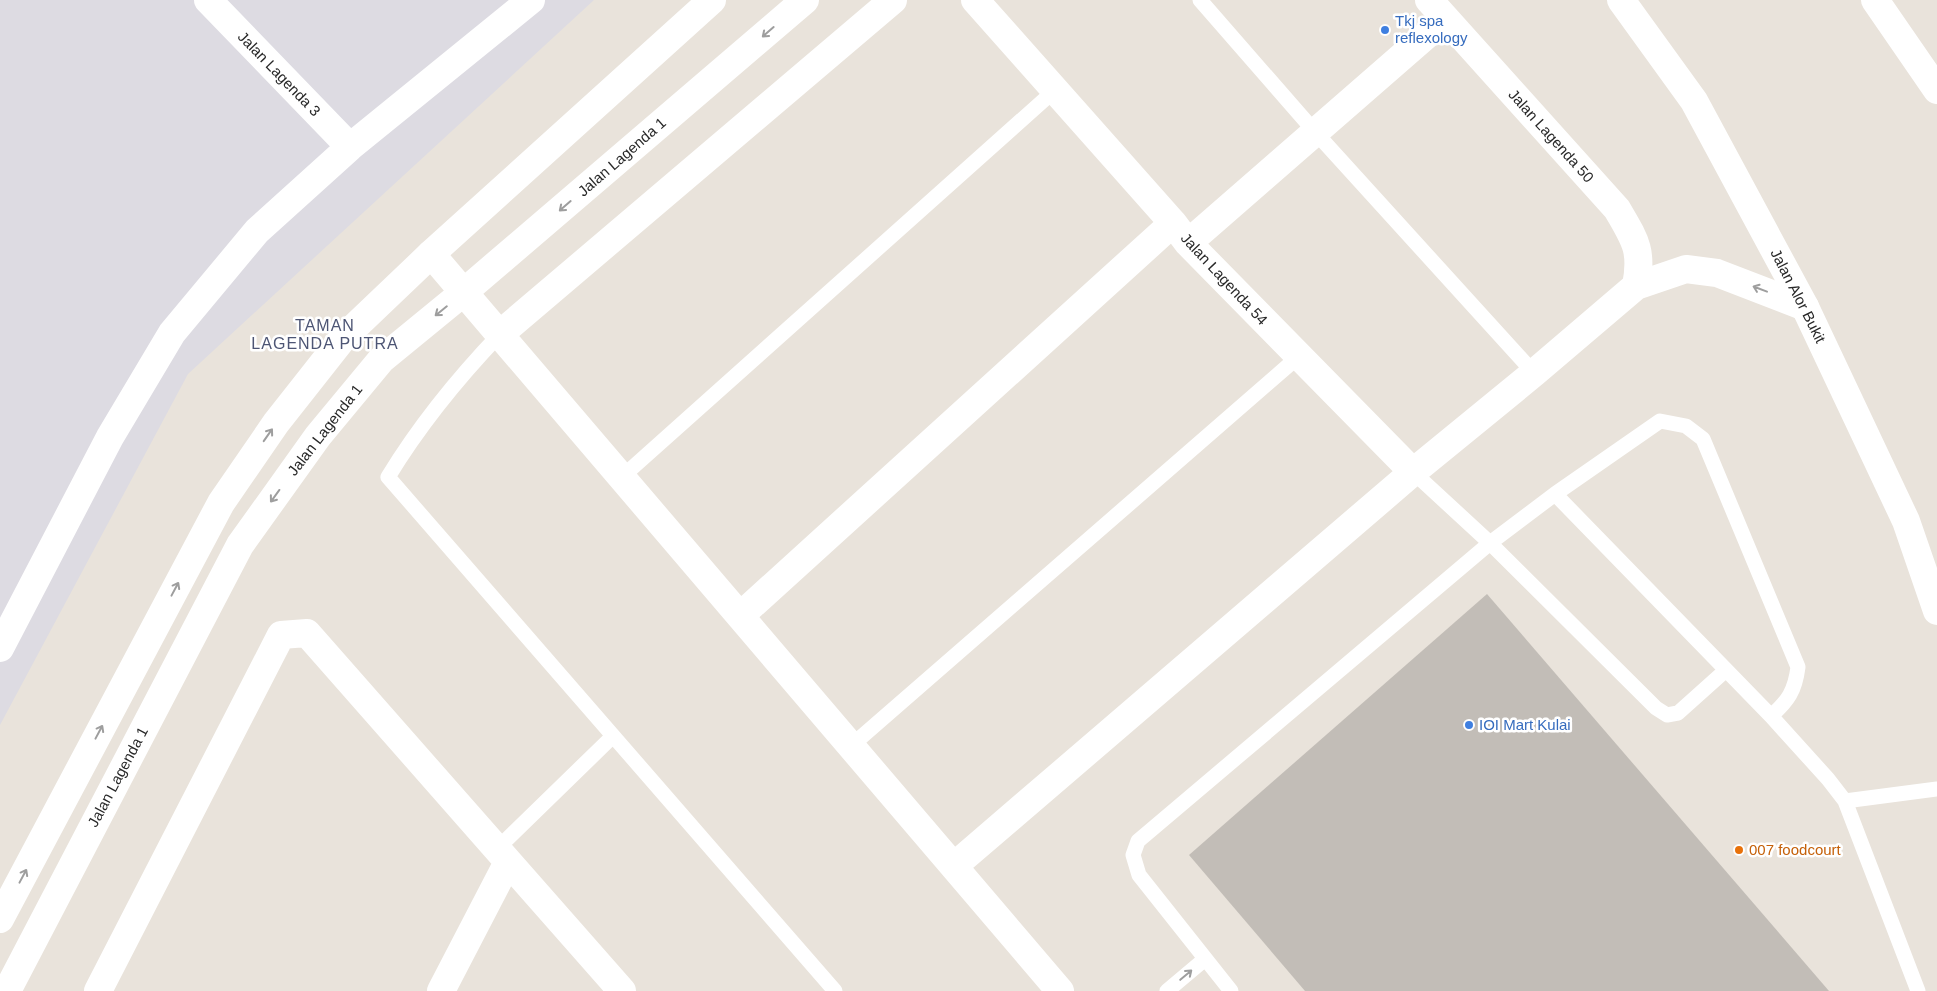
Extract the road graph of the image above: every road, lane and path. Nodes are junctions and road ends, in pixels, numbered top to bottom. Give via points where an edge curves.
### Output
1 (208, 0) edge
2 (530, 0) edge
3 (712, 0) edge
4 (805, 0) edge
5 (894, 0) edge
6 (975, 0) edge
7 (1200, 0) edge
8 (1621, 0) edge
9 (1875, 0) edge
10 (1437, 10) edge
11 (1937, 90) edge
12 (1054, 91) junction
13 (1316, 133) junction
14 (350, 147) junction
15 (1181, 233) junction
16 (431, 254) junction
17 (1636, 286) junction
18 (464, 292) junction
19 (1805, 307) junction
20 (500, 334) junction
21 (1298, 357) junction
22 (1534, 373) junction
23 (1413, 472) junction
24 (622, 477) junction
25 (1555, 494) junction
26 (1490, 543) junction
27 (1937, 611) edge
28 (740, 616) junction
29 (0, 648) edge
30 (1726, 670) junction
31 (1771, 716) junction
32 (613, 736) junction
33 (851, 746) junction
34 (1937, 789) edge
35 (1845, 801) junction
36 (503, 856) junction
37 (954, 866) junction
38 (0, 919) edge
39 (1205, 959) junction
40 (7, 991) edge
41 (98, 991) edge
42 (441, 991) edge
43 (622, 991) edge
44 (835, 991) edge
45 (1060, 991) edge
46 (1167, 991) edge
47 (1231, 991) edge
48 (1918, 991) edge

1 - 14 street, Jalan Lagenda 3
2 - 14 street
3 - 16 street
4 -> 18 street, Jalan Lagenda 1
5 - 20 street
6 - 12 street, Jalan Lagenda 54
7 - 13 lane
8 - 19 street, Jalan Alor Bukit via 1694,101
9 - 11 street
10 - 13 street
10 - 17 street, Jalan Lagenda 50 via 1617,209 1634,238 1640,264
12 - 15 street, Jalan Lagenda 54
12 - 24 lane
13 - 15 street
13 - 22 lane
14 - 29 street via 257,231 172,333 110,437
15 - 21 street, Jalan Lagenda 54
15 - 28 street
16 - 18 street
38 -> 16 street via 221,503 276,423 343,338
19 -> 17 street via 1718,273 1686,269
17 - 22 street
18 - 20 street
18 -> 40 street, Jalan Lagenda 1 via 381,360 318,436 240,545
19 - 27 street, Jalan Alor Bukit via 1906,521
20 - 24 street
20 - 32 lane via 440,404 388,477
21 - 23 street, Jalan Lagenda 54
21 - 33 lane
22 - 23 street
23 - 26 lane, Jalan Lagenda 54
23 - 37 street
24 - 28 street
25 - 26 lane
25 - 30 lane
25 - 31 lane via 1660,421 1686,426 1703,440 1798,667 1796,684 1785,703
26 - 30 lane, Jalan Lagenda 54 via 1656,708 1668,715 1678,713
26 - 39 lane via 1138,840 1133,855 1139,875
28 - 33 street
30 - 31 lane
31 - 35 lane
32 - 36 lane
32 - 44 lane
33 - 37 street
34 - 35 lane
35 - 48 lane
36 - 41 street via 307,633 281,634
36 - 42 street
36 - 43 street
37 - 45 street
46 -> 39 lane
39 - 47 lane

